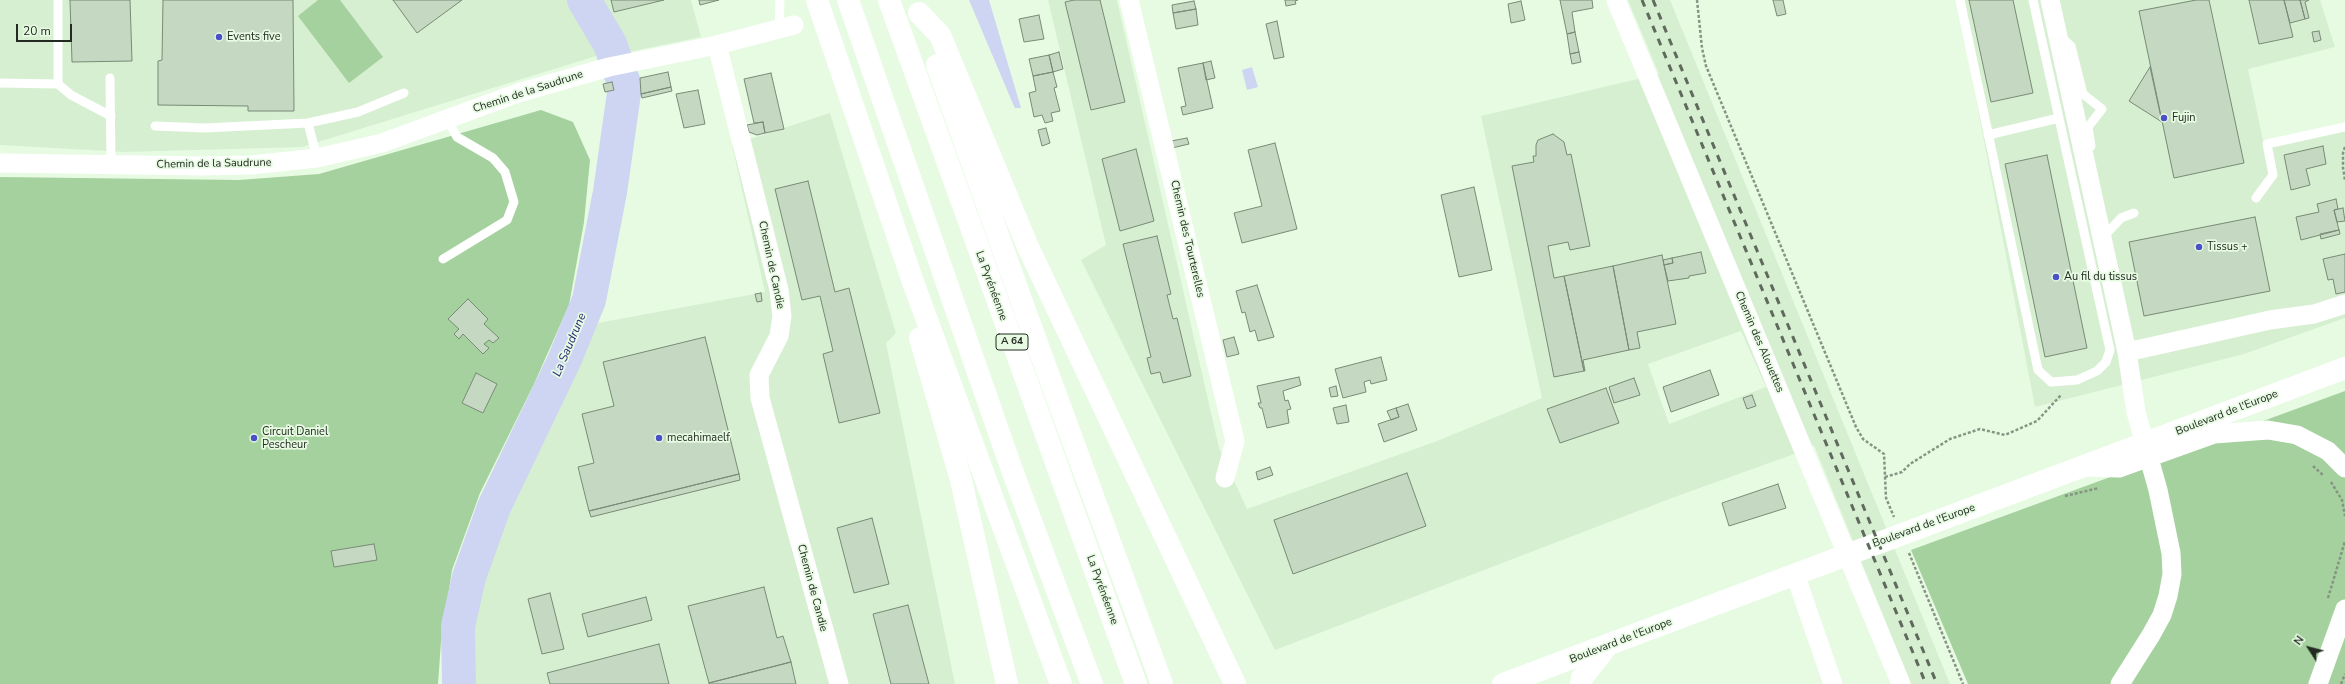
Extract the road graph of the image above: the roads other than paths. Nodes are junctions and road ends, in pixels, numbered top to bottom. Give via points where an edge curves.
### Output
1 (50, 0) edge
2 (58, 0) edge
3 (780, 0) edge
4 (817, 0) edge
5 (848, 0) edge
6 (889, 0) edge
7 (1129, 0) edge
8 (1616, 0) edge
9 (1960, 0) edge
10 (2033, 0) edge
11 (2050, 0) edge
12 (917, 6) edge
13 (786, 27) joint
14 (2058, 33) junction
15 (717, 45) junction
16 (110, 78) dead end
17 (0, 83) edge
18 (58, 84) junction
19 (404, 93) dead end
20 (111, 116) junction
21 (2059, 118) junction
22 (448, 119) junction
23 (308, 123) junction
24 (156, 126) dead end
25 (2345, 127) edge
26 (1988, 135) junction
27 (317, 158) junction
28 (0, 163) edge
29 (111, 165) junction
30 (2089, 177) junction
31 (2256, 198) dead end
32 (2134, 213) dead end
33 (2102, 244) junction
34 (443, 259) dead end
35 (913, 282) junction
36 (2345, 304) edge
37 (2128, 352) junction
38 (2345, 368) edge
39 (2154, 448) junction
40 (2345, 468) edge
41 (1225, 478) dead end
42 (1795, 574) junction
43 (2345, 609) edge
44 (1607, 646) junction
45 (839, 684) edge
46 (1007, 684) edge
47 (1061, 684) edge
48 (1092, 684) edge
49 (1136, 684) edge
50 (1162, 684) edge
51 (1235, 684) edge
52 (1503, 684) edge
53 (1581, 684) edge
54 (1833, 684) edge
55 (1902, 684) edge
56 (2120, 684) edge
57 (2318, 684) edge

1 - 2 lane
2 - 18 lane
3 - 13 lane
4 - 35 main road
5 - 48 main road via 1009,462
6 - 49 main road, La Pyrénéenne / A 64
7 - 41 street, Chemin des Tourterelles via 1235,442
8 - 55 street, Chemin des Alouettes
9 - 26 lane
10 - 21 lane
11 - 14 street
12 - 50 main road
12 - 51 main road via 940,35 1028,247
13 - 15 street
14 - 30 street
14 - 30 lane via 2071,46 2083,94 2102,109 2088,127 2095,164
15 - 22 street, Chemin de la Saudrune via 608,67 518,93
15 - 45 street, Chemin de Candie via 779,290 782,316 779,336 759,375 760,398
16 - 20 lane
17 - 18 lane
18 - 20 lane via 71,95
19 - 23 lane via 358,112
20 - 29 lane
21 - 26 lane
21 - 26 lane via 2110,350 2106,362 2098,371 2077,380 2051,382 2038,370
22 - 27 street, Chemin de la Saudrune via 382,143
22 - 34 lane via 457,137 494,158 505,172 514,202 507,220
23 - 24 lane via 205,128
23 - 27 lane
25 - 31 lane via 2268,144 2273,175
27 - 29 street, Chemin de la Saudrune via 251,165
28 - 29 street, Chemin de la Saudrune
30 - 33 street
32 - 33 lane via 2121,218 2108,232
33 - 37 street
35 - 46 main road via 912,311 961,480
35 - 47 main road
36 - 37 street via 2314,314 2270,320
37 - 56 street via 2136,412 2158,490 2171,553 2172,574 2162,615
38 - 39 main road, Boulevard de l'Europe
39 - 40 street via 2214,434 2268,430 2297,435 2328,451
39 - 42 main road, Boulevard de l'Europe via 2116,462 2085,466
42 - 44 main road, Boulevard de l'Europe
42 - 54 street
43 - 57 street
44 - 52 main road, Boulevard de l'Europe
44 - 53 main road via 1582,678

